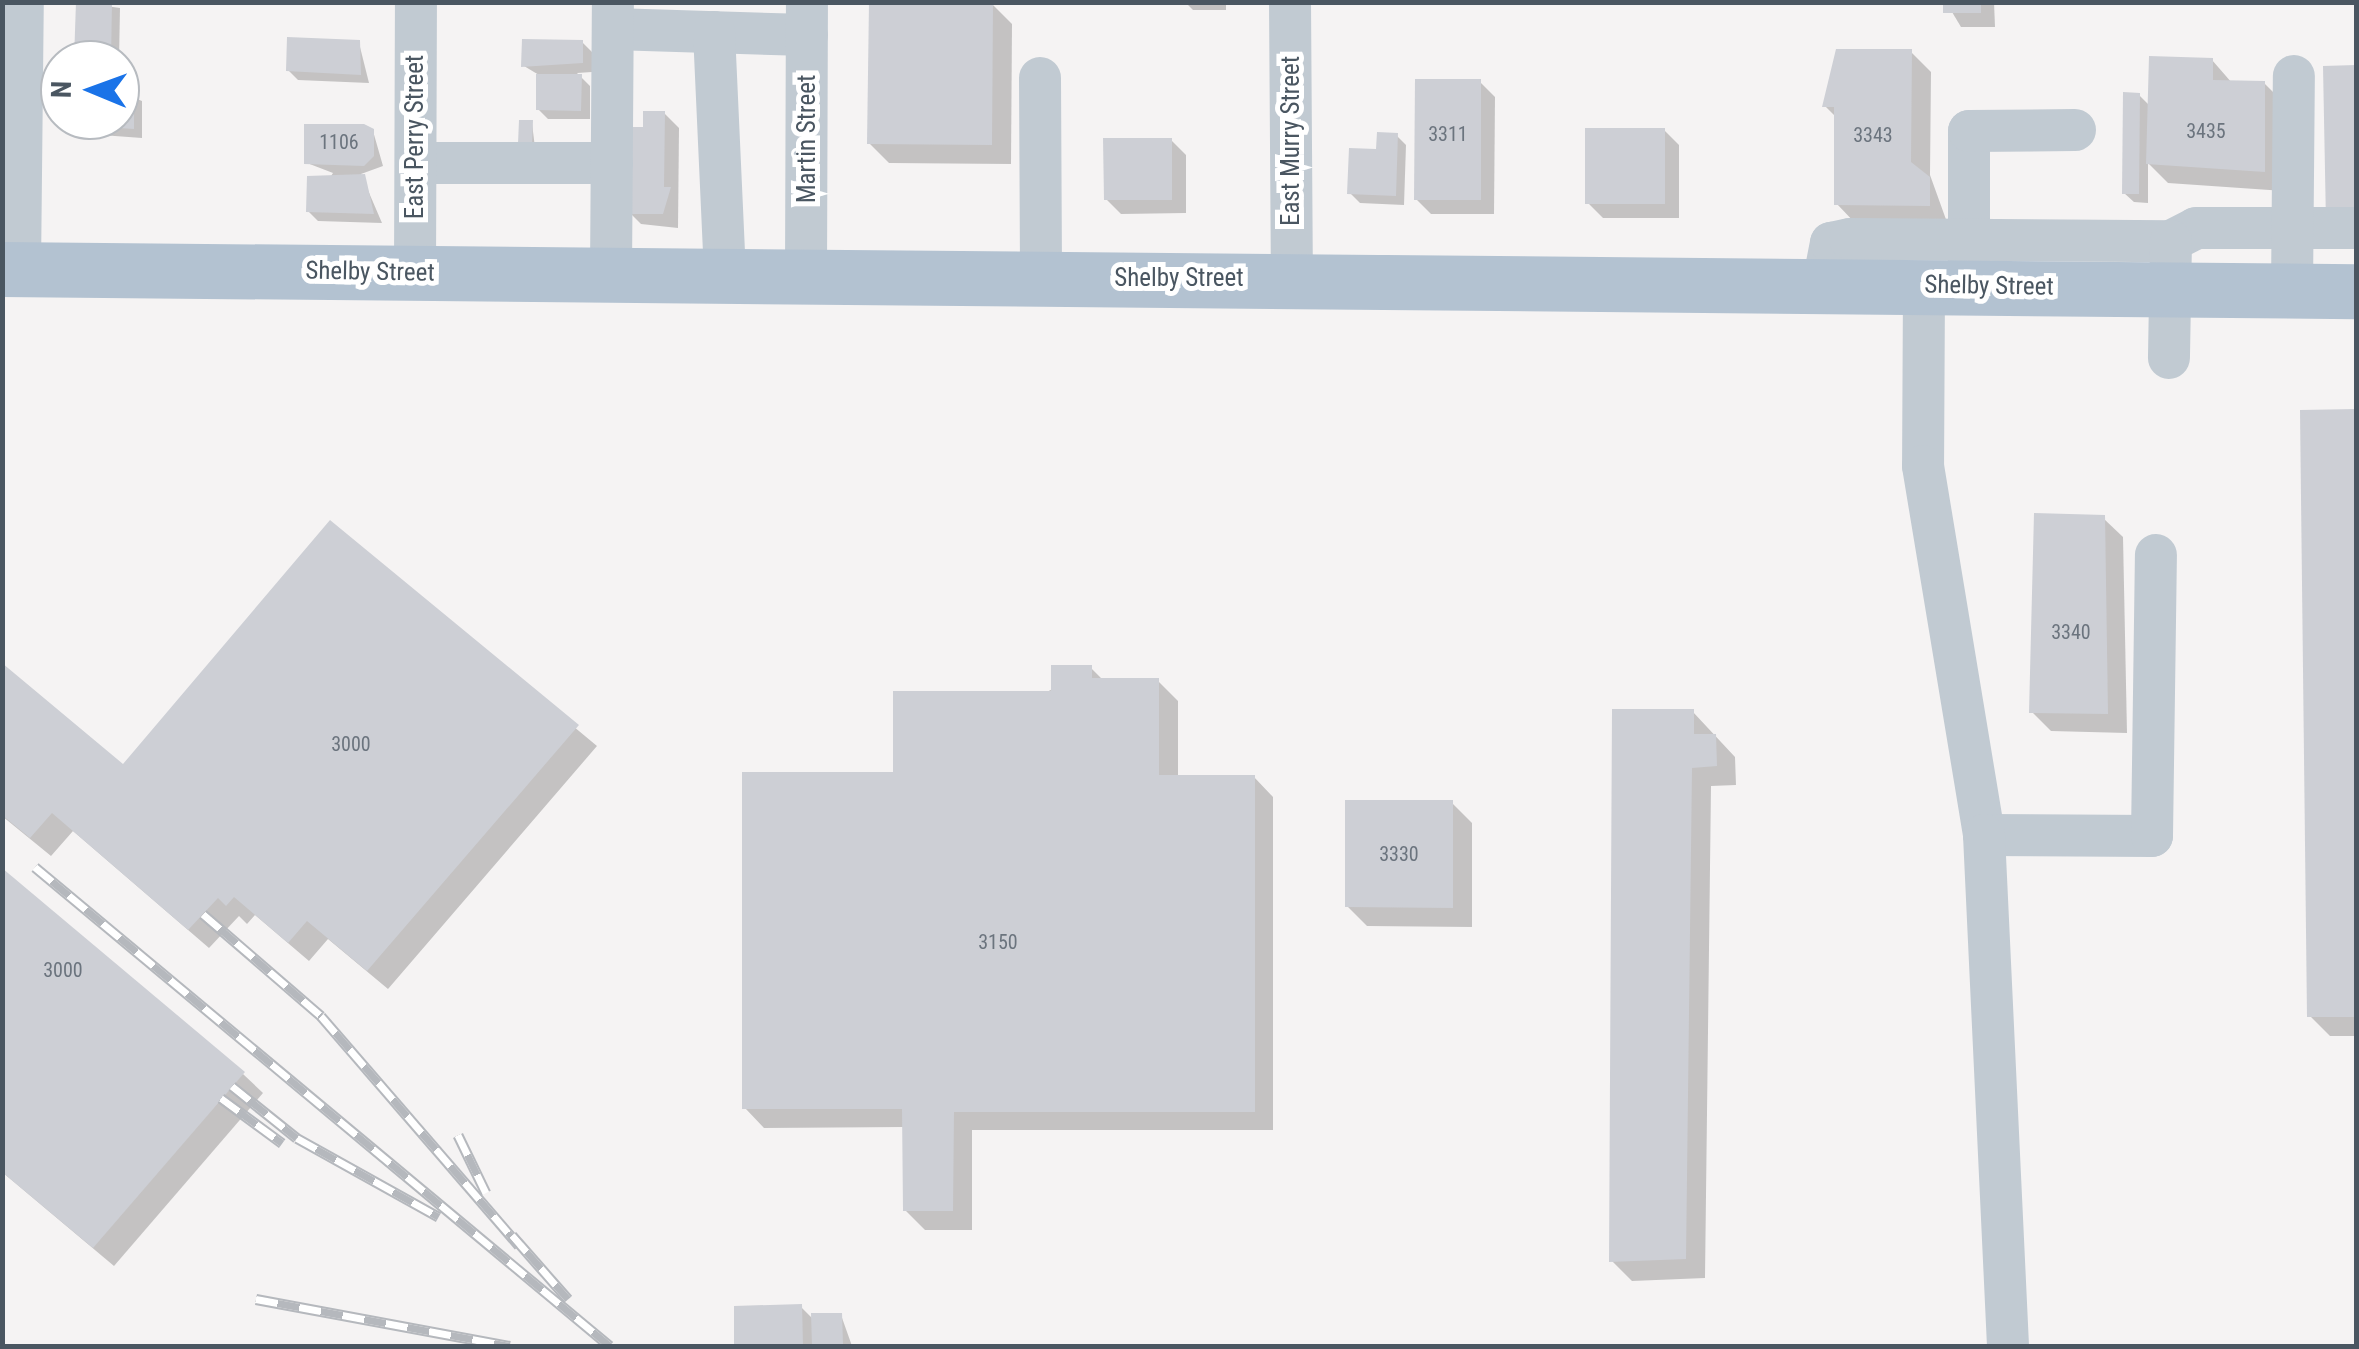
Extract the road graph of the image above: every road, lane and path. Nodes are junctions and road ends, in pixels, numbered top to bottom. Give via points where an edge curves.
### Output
1 (23, 2) edge
2 (416, 2) edge
3 (1290, 2) edge
4 (613, 16) edge
5 (807, 19) edge
6 (714, 32) junction
7 (2294, 76) dead end
8 (1040, 78) dead end
9 (2076, 130) dead end
10 (416, 163) junction
11 (612, 163) junction
12 (2356, 228) edge
13 (2292, 229) junction
14 (2170, 265) junction
15 (12, 269) edge
16 (1954, 271) junction
17 (414, 272) junction
18 (725, 273) junction
19 (611, 274) junction
20 (806, 275) junction
21 (1041, 277) junction
22 (1292, 279) junction
23 (2292, 290) junction
24 (2356, 291) edge
25 (2169, 358) dead end
26 (2156, 555) dead end
27 (1984, 834) junction
28 (2008, 1346) edge

1 - 15 street
2 - 10 street, East Perry Street
3 - 22 street, East Murry Street
4 - 6 street
4 - 11 street
5 - 6 street
5 - 20 street, Martin Street
6 - 18 street
7 - 13 street
8 - 21 street
9 - 16 street via 1969,132
10 - 11 street
10 - 17 street, East Perry Street
11 - 19 street
12 - 13 street
13 - 14 street via 2196,228
13 - 23 street
14 - 16 main road, Shelby Street
14 - 23 main road, Shelby Street
14 - 25 street
15 - 17 main road, Shelby Street
16 - 22 main road, Shelby Street via 1823,284
16 - 27 street via 1923,466
17 - 19 main road, Shelby Street
18 - 19 main road, Shelby Street
18 - 20 main road, Shelby Street
20 - 21 main road, Shelby Street
21 - 22 main road, Shelby Street
23 - 24 main road, Shelby Street
26 - 27 street via 2152,836
27 - 28 street

